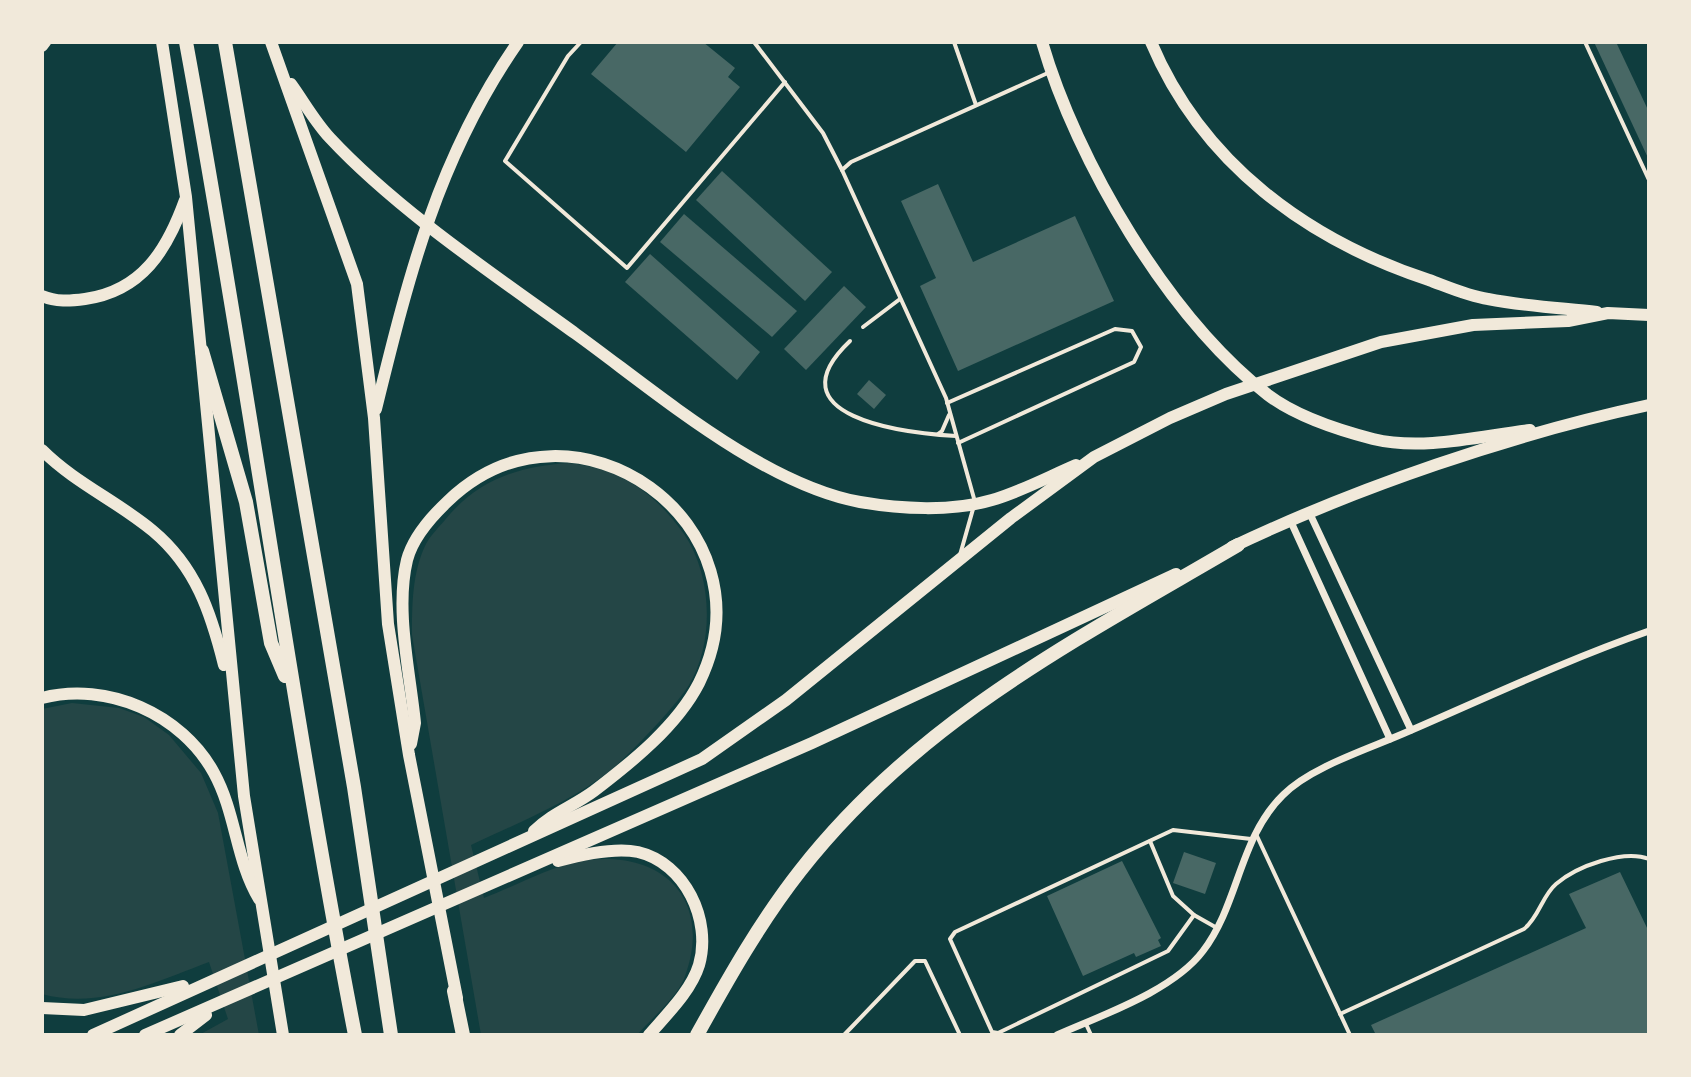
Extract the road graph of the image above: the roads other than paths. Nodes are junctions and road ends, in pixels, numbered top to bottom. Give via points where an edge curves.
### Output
1 (162, 42) edge
2 (186, 42) edge
3 (225, 42) edge
4 (271, 42) edge
5 (518, 42) edge
6 (581, 42) edge
7 (754, 42) edge
8 (954, 42) edge
9 (1042, 42) edge
10 (1151, 42) edge
11 (1585, 42) edge
12 (282, 72) junction
13 (1051, 72) junction
14 (785, 82) junction
15 (976, 105) junction
16 (842, 170) junction
17 (1649, 180) edge
18 (186, 197) junction
19 (42, 296) edge
20 (900, 299) junction
21 (1608, 313) junction
22 (1649, 315) edge
23 (863, 327) dead end
24 (850, 341) dead end
25 (202, 351) junction
26 (947, 403) junction
27 (1649, 405) edge
28 (950, 413) junction
29 (374, 418) junction
30 (1559, 426) junction
31 (935, 435) junction
32 (956, 436) junction
33 (958, 443) junction
34 (42, 450) edge
35 (1094, 457) junction
36 (975, 502) junction
37 (1310, 514) junction
38 (1291, 522) junction
39 (1238, 545) junction
40 (959, 561) junction
41 (1649, 631) edge
42 (293, 696) junction
43 (42, 698) edge
44 (233, 703) junction
45 (1411, 730) junction
46 (1390, 739) junction
47 (409, 755) junction
48 (1253, 836) junction
49 (526, 838) junction
50 (1150, 841) junction
51 (1649, 859) edge
52 (520, 871) junction
53 (263, 905) junction
54 (1194, 915) junction
55 (1217, 928) junction
56 (214, 978) junction
57 (454, 991) junction
58 (222, 1003) junction
59 (42, 1008) edge
60 (1340, 1014) junction
61 (1085, 1022) junction
62 (93, 1035) edge
63 (145, 1035) edge
64 (180, 1035) edge
65 (283, 1035) edge
66 (355, 1035) edge
67 (391, 1035) edge
68 (463, 1035) edge
69 (471, 1035) edge
70 (649, 1035) edge
71 (697, 1035) edge
72 (844, 1035) edge
73 (960, 1035) edge
74 (1057, 1035) edge
75 (1091, 1035) edge
76 (1350, 1035) edge

1 - 18 main road
2 - 42 highway via 219,216
3 - 67 highway via 354,787
4 - 12 main road
5 - 29 main road via 468,122 447,169 412,265
6 - 14 lane via 505,161 627,268
7 - 14 lane
8 - 15 lane
9 - 13 main road
10 - 21 main road via 1188,113 1218,152 1254,187 1337,243 1485,299
11 - 17 lane
12 - 29 main road via 357,284
12 - 36 main road via 328,136 473,259 662,396 778,472 827,494 889,506
13 - 15 lane
13 - 30 main road via 1080,147 1131,236 1216,345 1268,394 1298,414 1375,439 1418,443
14 - 16 lane via 823,133
15 - 16 lane
16 - 20 lane
18 - 19 main road via 172,236 154,263 125,289 68,301
18 - 25 main road
20 - 23 lane
20 - 26 lane
21 - 22 main road
21 - 35 main road via 1441,330 1381,342 1226,394
24 - 31 lane via 830,366 823,388 832,402 879,426
25 - 42 highway via 246,502 271,643
25 - 44 main road
26 - 28 lane
26 - 33 lane via 1115,329 1132,331 1141,347 1134,362
27 - 30 main road
28 - 31 lane
28 - 32 lane
29 - 47 main road via 388,624
30 - 37 main road
31 - 32 lane
32 - 33 lane
33 - 36 lane
34 - 44 main road via 154,532 189,572 211,610
35 - 36 main road
35 - 40 main road
36 - 40 lane
37 - 38 main road
37 - 45 street
38 - 39 main road
38 - 46 street
39 - 52 main road via 1030,644
39 - 71 highway via 1023,671 906,759 800,871
40 - 49 main road via 786,700 702,759
41 - 45 street
42 - 66 highway
43 - 53 main road via 95,694 134,703 198,749 215,774 246,877
44 - 53 main road
45 - 46 street
46 - 48 street via 1287,791
47 - 49 main road via 415,723 403,588 408,557 422,528 472,478 517,460 596,459 658,489 694,534 711,576 714,640 699,682 665,729 592,793 550,815
47 - 57 main road
48 - 50 lane via 1186,829
48 - 55 street
48 - 60 lane
49 - 56 main road
50 - 54 lane via 1173,896
50 - 54 lane via 955,932 950,939 992,1032 1168,951
51 - 60 lane via 1620,854 1565,879 1524,929
52 - 58 main road
52 - 70 main road via 580,855 637,852 665,865 686,886 701,917 699,964 692,982
53 - 65 main road
54 - 55 lane
55 - 61 street via 1178,976
56 - 59 main road via 108,1006
56 - 62 main road
57 - 68 highway
57 - 69 main road
58 - 63 main road
58 - 64 main road
60 - 76 lane
61 - 74 street
61 - 75 lane
72 - 73 lane via 915,961 925,961

